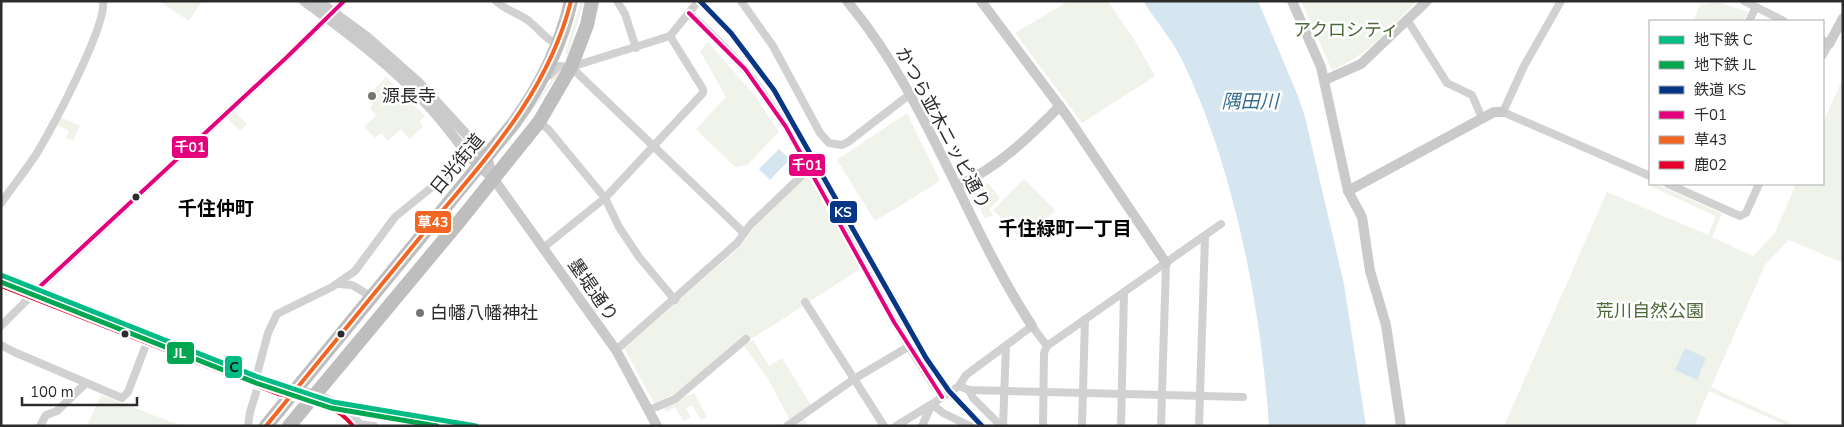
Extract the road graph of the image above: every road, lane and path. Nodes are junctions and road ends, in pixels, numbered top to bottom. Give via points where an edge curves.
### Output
1 (103, 1) edge
2 (304, 1) edge
3 (318, 1) edge
4 (344, 1) edge
5 (496, 1) edge
6 (571, 1) edge
7 (592, 1) edge
8 (616, 1) edge
9 (741, 1) edge
10 (847, 1) edge
11 (981, 1) edge
12 (1292, 1) edge
13 (1427, 1) edge
14 (1561, 1) edge
15 (1744, 1) edge
16 (1756, 7) junction
17 (330, 15) junction
18 (1843, 18) edge
19 (1750, 20) edge
20 (1782, 20) edge
21 (1408, 21) junction
22 (670, 36) junction
23 (1826, 42) edge
24 (557, 44) junction
25 (636, 48) junction
26 (571, 67) junction
27 (1325, 80) junction
28 (909, 95) junction
29 (532, 98) junction
30 (1060, 106) junction
31 (1503, 112) junction
32 (1482, 118) junction
33 (539, 122) junction
34 (653, 147) junction
35 (479, 158) junction
36 (810, 168) junction
37 (1649, 176) edge
38 (493, 178) junction
39 (1670, 185) edge
40 (1759, 185) edge
41 (957, 186) junction
42 (1348, 191) junction
43 (605, 198) junction
44 (1, 203) edge
45 (1221, 224) dead end
46 (744, 234) junction
47 (1205, 237) junction
48 (543, 248) junction
49 (1166, 263) junction
50 (355, 271) junction
51 (1, 279) edge
52 (338, 284) junction
53 (352, 285) junction
54 (34, 292) junction
55 (1124, 292) junction
56 (372, 297) junction
57 (675, 300) junction
58 (805, 302) dead end
59 (1085, 319) junction
60 (1, 326) edge
61 (1032, 326) junction
62 (149, 337) junction
63 (746, 339) dead end
64 (1, 345) edge
65 (1006, 346) junction
66 (1046, 346) junction
67 (908, 347) junction
68 (616, 350) junction
69 (258, 379) junction
70 (854, 379) junction
71 (86, 383) junction
72 (959, 386) junction
73 (969, 390) junction
74 (294, 391) junction
75 (1005, 391) junction
76 (1043, 392) junction
77 (1083, 392) junction
78 (1122, 393) junction
79 (315, 394) junction
80 (1162, 394) junction
81 (1200, 395) junction
82 (942, 397) junction
83 (1243, 397) dead end
84 (932, 404) junction
85 (649, 410) junction
86 (361, 425) edge
87 (40, 426) edge
88 (248, 426) edge
89 (266, 426) edge
90 (289, 426) edge
91 (374, 426) edge
92 (657, 426) edge
93 (787, 426) edge
94 (884, 426) edge
95 (896, 426) edge
96 (922, 426) edge
97 (970, 426) edge
98 (1002, 426) edge
99 (1042, 426) edge
100 (1082, 426) edge
101 (1121, 426) edge
102 (1162, 426) edge
103 (1199, 426) edge
104 (1401, 426) edge

1 - 44 street via 104,9 92,42 48,132 22,176
2 - 17 street, 墨堤通り
3 - 17 street, 墨堤通り
4 - 17 street
5 - 24 street via 530,21
6 - 24 highway, 日光街道
7 - 26 highway, 日光街道 via 587,25
8 - 25 street via 625,14
9 - 28 street via 773,46 820,133 829,143 842,145 848,142
10 - 28 street, かつら並木ニッピ通り via 879,42
11 - 30 street
12 - 27 street
13 - 21 street
14 - 31 street via 1524,66
15 - 16 street
16 - 19 street
16 - 20 street
17 - 35 street, 墨堤通り via 415,92
17 - 54 street
18 - 23 street
21 - 27 street via 1361,64
21 - 32 street via 1447,83 1472,95
22 - 25 street
22 - 34 street via 703,93
22 - 36 street via 690,11 761,91
24 - 29 highway, 日光街道
25 - 26 street
26 - 29 street via 555,67
26 - 33 highway, 日光街道
26 - 34 street
27 - 42 street
28 - 41 street, かつら並木ニッピ通り
29 - 35 highway, 日光街道
30 - 41 street via 1010,155
30 - 49 street
31 - 32 street
31 - 37 street
32 - 42 street
33 - 38 highway, 日光街道
33 - 43 street
34 - 43 street
34 - 46 street
35 - 38 street, 墨堤通り
35 - 50 street via 395,217
35 - 56 highway, 日光街道
36 - 46 street
36 - 67 street
38 - 48 street, 墨堤通り
38 - 79 highway, 日光街道
39 - 40 street via 1740,216 1746,213
41 - 61 street, かつら並木ニッピ通り via 1003,280
42 - 104 street via 1362,216 1370,271 1386,325
43 - 48 street
43 - 57 street via 639,257
45 - 47 street
46 - 57 street
47 - 49 street
47 - 81 street
48 - 68 street, 墨堤通り
49 - 55 street
49 - 80 street
50 - 52 street
50 - 53 street
51 - 54 street
52 - 53 street
52 - 69 street via 277,314 268,333
53 - 56 street
54 - 60 street
54 - 62 street
55 - 59 street
55 - 78 street
56 - 74 highway, 日光街道
57 - 68 street
58 - 70 street
59 - 66 street
59 - 77 street
61 - 65 street
61 - 66 street
62 - 69 street
62 - 71 street via 126,396 117,397
63 - 85 street via 675,399
64 - 71 street
65 - 72 street via 966,375
65 - 75 street
66 - 76 street
67 - 70 street
67 - 82 street
68 - 85 street, 墨堤通り
69 - 74 street
69 - 88 street
70 - 93 street
70 - 94 street
71 - 87 street via 57,411 46,415
72 - 73 street
72 - 82 street
73 - 75 street
73 - 98 street
74 - 79 street
74 - 89 highway, 日光街道
75 - 76 street
75 - 98 street
76 - 77 street
76 - 99 street
77 - 78 street
77 - 100 street
78 - 80 street
78 - 101 street
79 - 86 street via 352,414
79 - 90 highway, 日光街道
80 - 81 street
80 - 102 street
81 - 83 street
81 - 103 street
82 - 84 street
84 - 95 street
84 - 96 street
84 - 97 street
85 - 92 street, 墨堤通り
86 - 91 street

